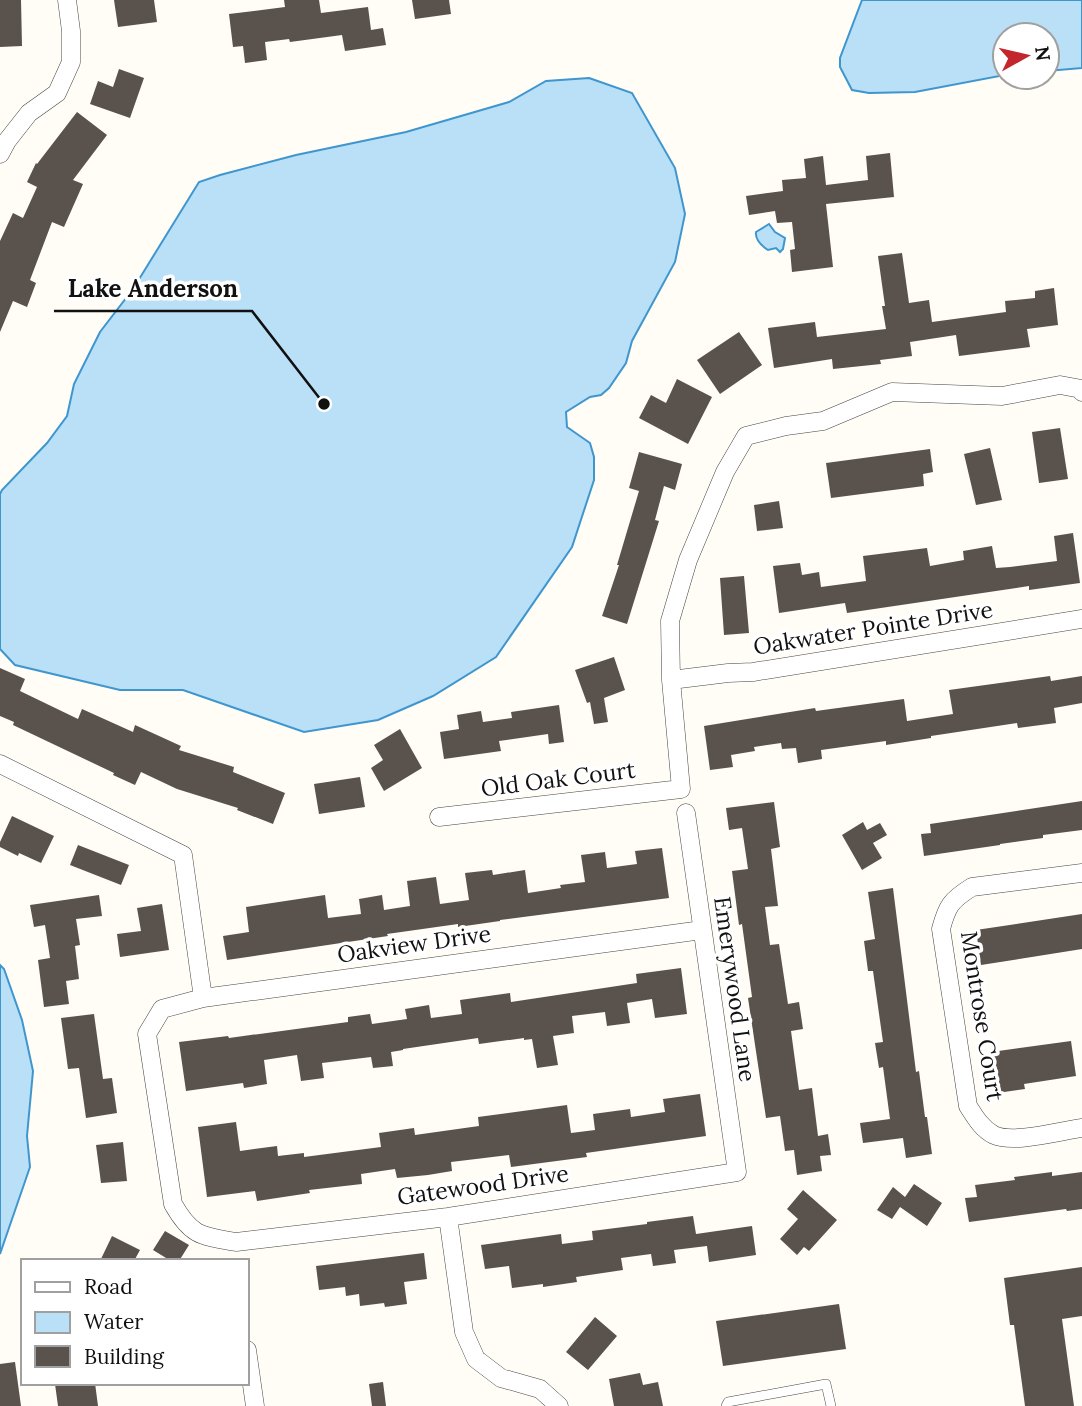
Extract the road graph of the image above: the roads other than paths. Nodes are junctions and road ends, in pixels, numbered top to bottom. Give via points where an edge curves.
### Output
1 (67, 0) edge
2 (0, 154) edge
3 (1082, 392) edge
4 (1082, 619) edge
5 (671, 680) junction
6 (0, 764) edge
7 (686, 813) dead end
8 (439, 817) dead end
9 (1082, 873) edge
10 (702, 930) junction
11 (203, 998) junction
12 (147, 1034) joint
13 (1082, 1128) edge
14 (737, 1172) joint
15 (448, 1217) junction
16 (248, 1357) edge
17 (255, 1406) edge
18 (559, 1406) edge
19 (726, 1406) edge
20 (831, 1406) edge

1 - 2 street via 71,61 57,93 29,113
3 - 5 street via 1060,385 1002,396 892,392 823,421 746,436 725,472 688,560 670,621
4 - 5 street, Oakwater Pointe Drive via 753,672
5 - 8 street, Old Oak Court via 681,789
6 - 11 street via 183,855
7 - 10 street, Emerywood Lane
9 - 13 street, Montrose Court via 972,887 946,909 941,929 968,1106 979,1124 995,1136 1018,1139
10 - 11 street, Oakview Drive
10 - 14 street, Emerywood Lane
11 - 12 street, Oakview Drive via 162,1009
12 - 15 street, Gatewood Drive via 173,1204 184,1223 204,1236 236,1242
14 - 15 street, Gatewood Drive
15 - 18 street via 464,1332 476,1359 501,1378 540,1390
16 - 17 street
19 - 20 lane via 826,1384

